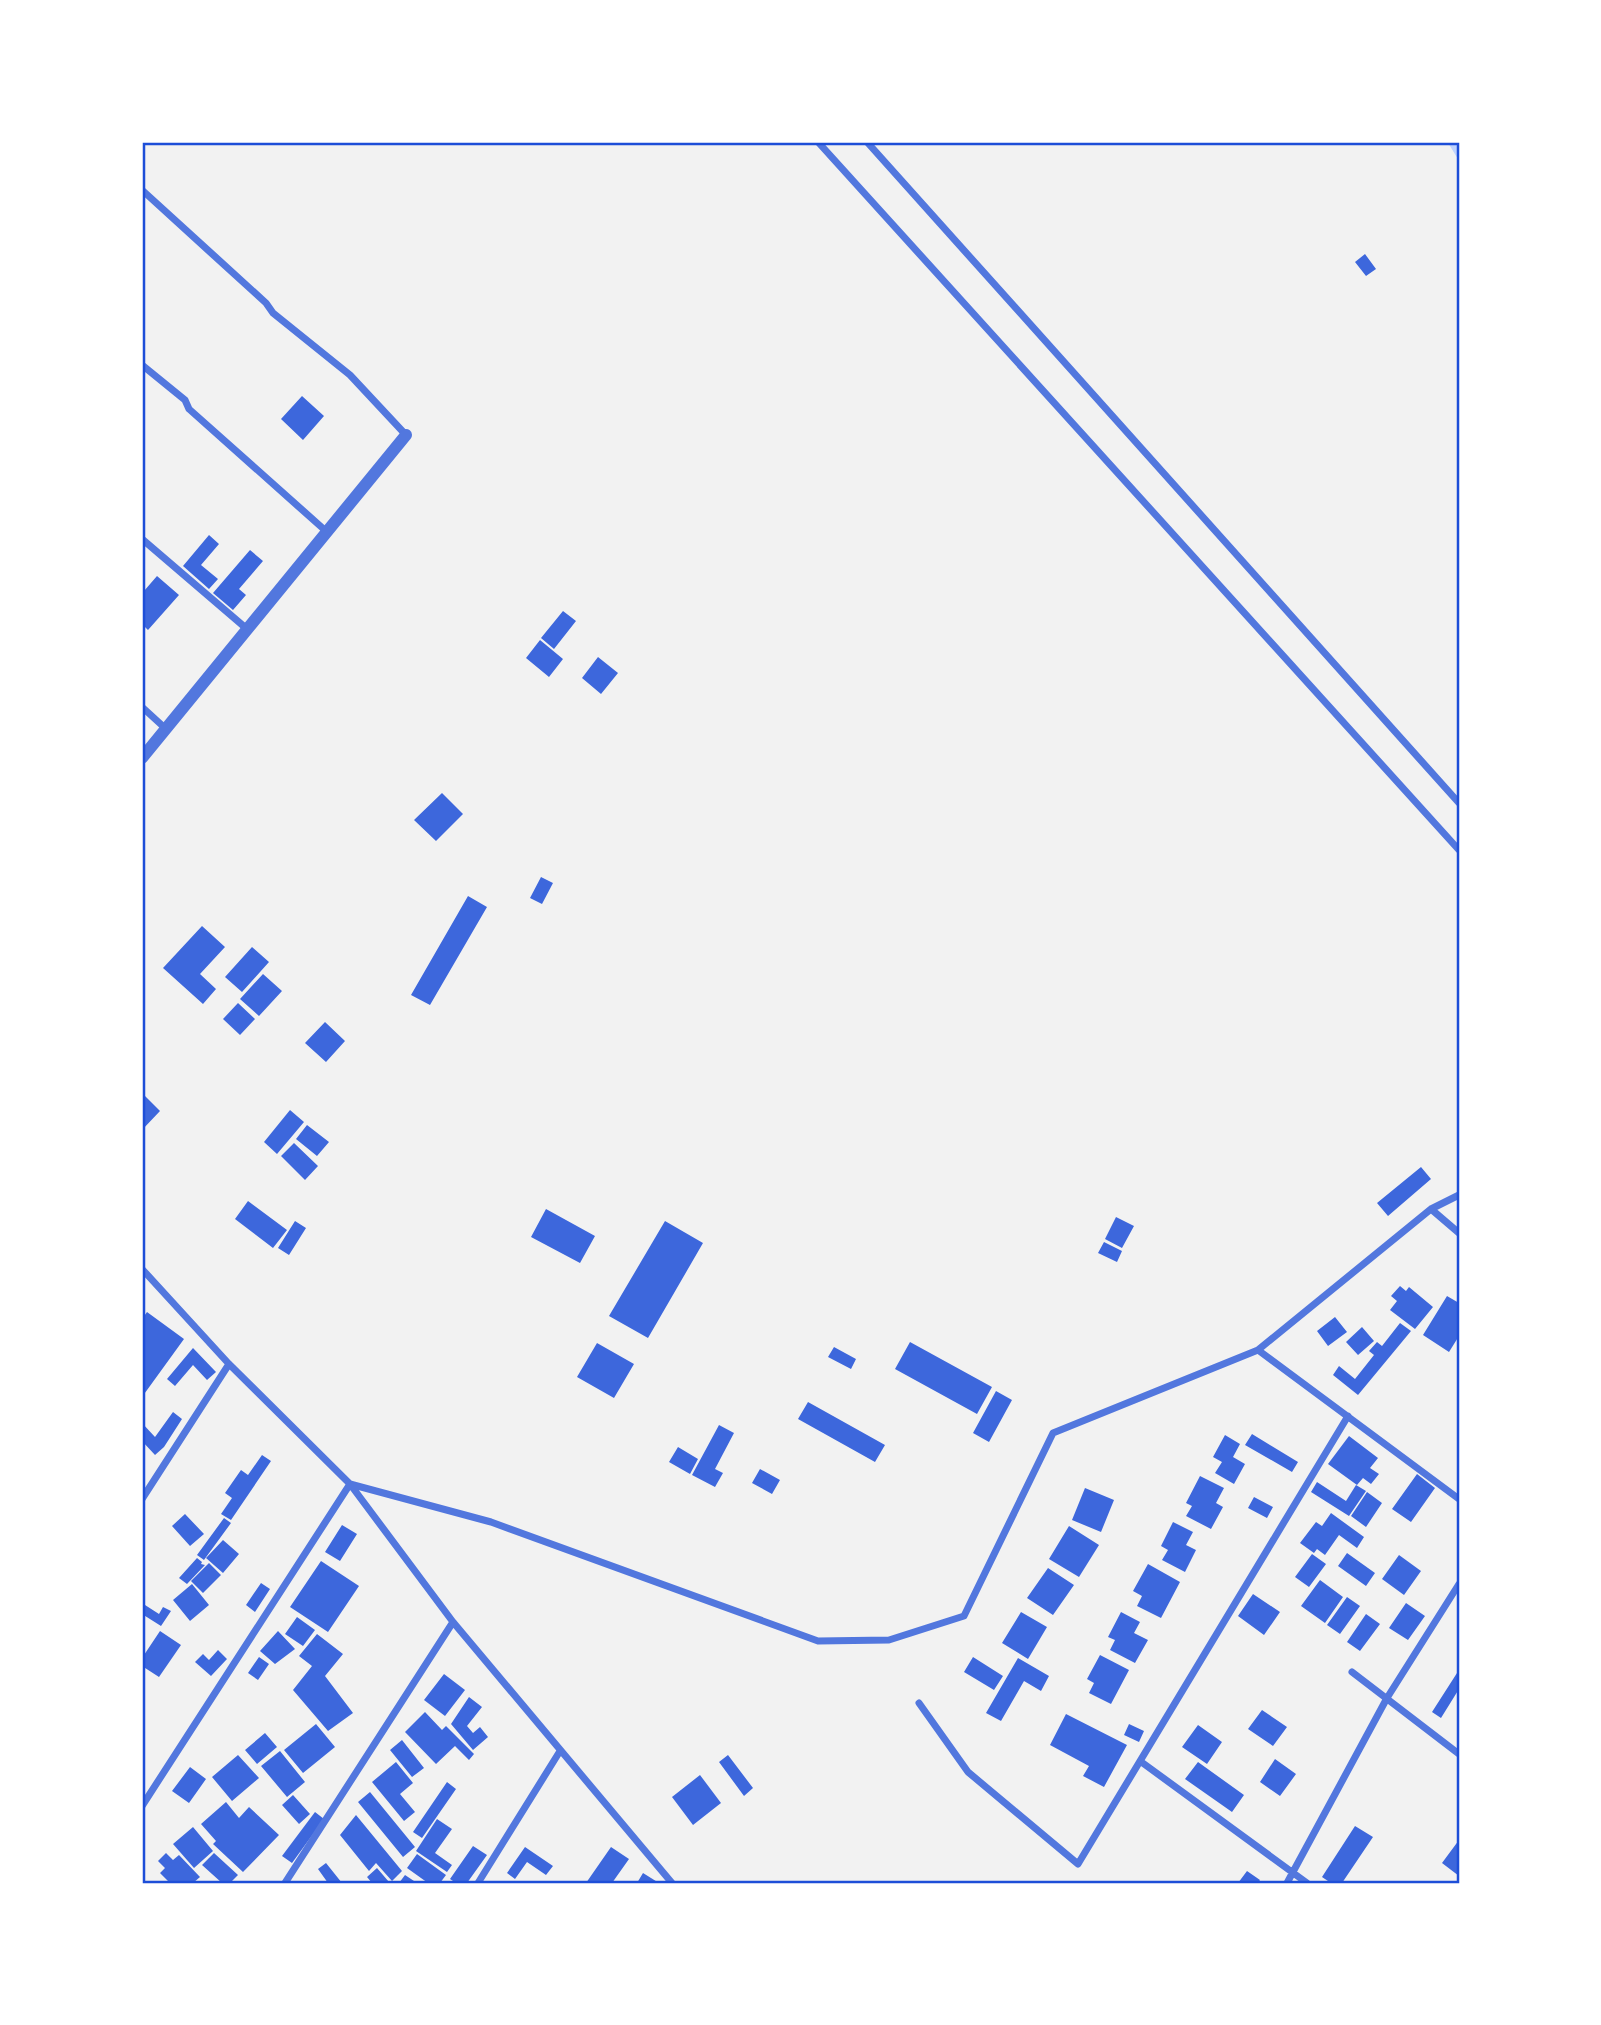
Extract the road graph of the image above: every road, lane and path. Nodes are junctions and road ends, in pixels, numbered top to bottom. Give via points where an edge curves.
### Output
1 (818, 142) edge
2 (867, 142) edge
3 (142, 190) edge
4 (142, 365) edge
5 (406, 435) joint
6 (327, 532) junction
7 (142, 539) edge
8 (247, 629) junction
9 (142, 707) edge
10 (166, 729) junction
11 (142, 758) edge
12 (1459, 803) edge
13 (1459, 850) edge
14 (1459, 1195) edge
15 (1432, 1209) junction
16 (1459, 1233) edge
17 (142, 1269) edge
18 (1258, 1350) junction
19 (229, 1364) junction
20 (1348, 1416) junction
21 (350, 1484) junction
22 (142, 1499) edge
23 (1459, 1499) edge
24 (1459, 1584) edge
25 (453, 1622) junction
26 (1352, 1672) dead end
27 (1387, 1699) junction
28 (919, 1703) dead end
29 (560, 1751) junction
30 (1459, 1754) edge
31 (1140, 1761) junction
32 (142, 1806) edge
33 (1294, 1873) junction
34 (285, 1883) edge
35 (478, 1883) edge
36 (672, 1883) edge
37 (1287, 1883) edge
38 (1307, 1883) edge

1 - 13 street
2 - 12 street
3 - 5 street via 273,313 350,375
4 - 6 street
5 - 6 street
6 - 8 street
7 - 8 street
8 - 10 street
9 - 10 street
10 - 11 street
14 - 15 street
15 - 16 street
15 - 18 street
17 - 19 street
18 - 20 street
18 - 21 street via 1052,1433 964,1616 889,1640 818,1640 491,1522
19 - 21 street
19 - 22 street
20 - 23 street
20 - 31 street
21 - 25 street
21 - 32 street
24 - 27 street
25 - 29 street
25 - 34 street
26 - 27 street
27 - 30 street
27 - 33 street
28 - 31 street via 968,1772 1078,1864
29 - 35 street
29 - 36 street
31 - 33 street
33 - 37 street
33 - 38 street

